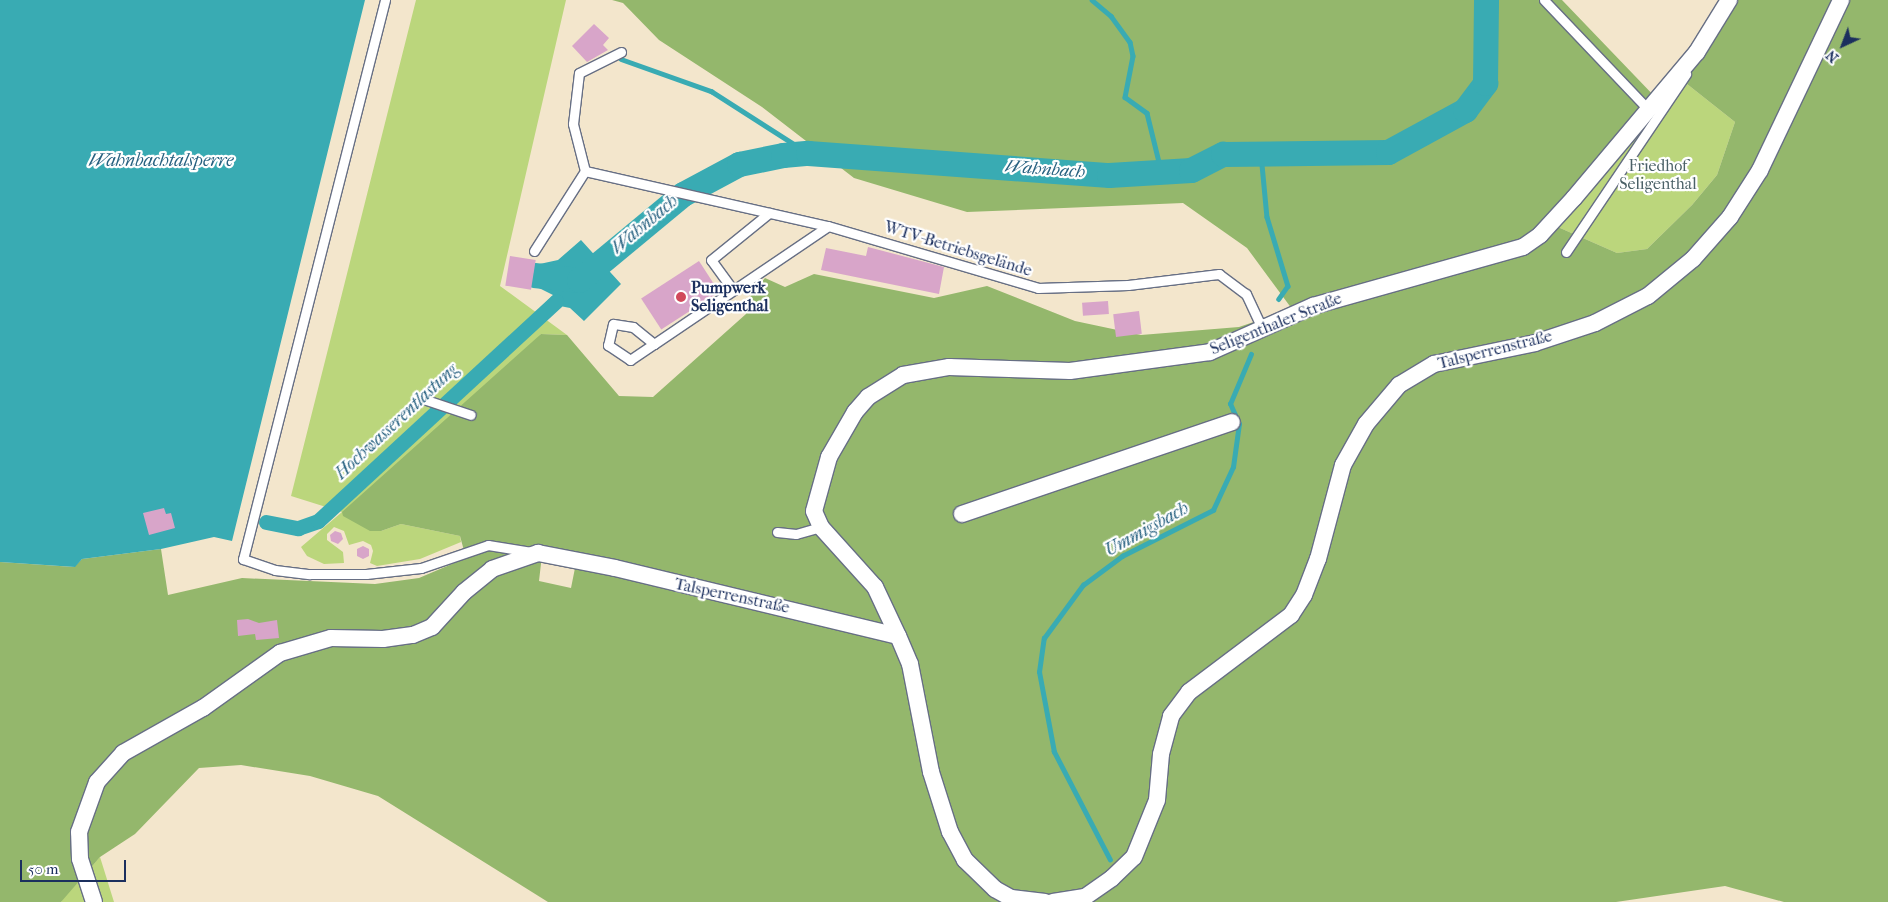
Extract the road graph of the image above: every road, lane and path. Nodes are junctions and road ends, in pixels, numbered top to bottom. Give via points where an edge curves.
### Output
1 (385, 0) edge
2 (1544, 0) edge
3 (1728, 0) edge
4 (1841, 0) edge
5 (621, 52) dead end
6 (1697, 52) junction
7 (1647, 108) junction
8 (585, 171) junction
9 (769, 213) junction
10 (828, 226) junction
11 (534, 251) dead end
12 (1566, 252) dead end
13 (733, 290) junction
14 (1262, 329) junction
15 (654, 344) junction
16 (426, 400) dead end
17 (471, 415) dead end
18 (1232, 422) dead end
19 (962, 514) dead end
20 (821, 527) junction
21 (777, 532) dead end
22 (538, 554) junction
23 (898, 636) junction
24 (94, 902) edge
25 (1045, 902) edge
26 (1053, 902) edge

1 - 22 lane, Talsperrenstraße via 242,559 275,570 366,574 421,568 488,545
2 - 7 lane
3 - 6 street, Seligenthaler Straße
4 - 26 street, Talsperrenstraße via 1760,170 1730,217 1693,259 1648,296 1596,323 1535,343 1434,364 1400,385 1366,424 1344,465 1318,559 1304,595 1291,615 1189,692 1171,716 1156,800 1134,856 1112,878 1084,897
5 - 8 lane via 578,73 573,124
6 - 7 street, Seligenthaler Straße
6 - 12 lane via 1681,83
7 - 14 street, Seligenthaler Straße via 1574,198 1540,235 1523,247 1354,292
8 - 9 lane, WTV-Betriebsgelände
8 - 11 lane
9 - 10 lane, WTV-Betriebsgelände
9 - 13 lane via 712,260
10 - 13 lane
10 - 14 lane, WTV-Betriebsgelände via 1038,288 1128,285 1219,274 1246,294
13 - 15 lane
14 - 20 street, Seligenthaler Straße via 1210,352 1120,366 1070,371 949,366 903,375 868,397 844,428 818,490 814,511
15 - 15 lane via 630,360 608,345 613,324 633,327
16 - 17 lane
18 - 19 street via 1158,444
20 - 21 lane via 796,534
20 - 23 street, Seligenthaler Straße via 875,588
22 - 23 street, Talsperrenstraße via 615,568
22 - 24 street via 492,569 464,592 432,627 412,635 382,639 331,638 280,653 203,708 123,754 97,782 79,832 80,859
23 - 25 street via 910,664 931,772 950,832 966,860 995,888 1011,898

